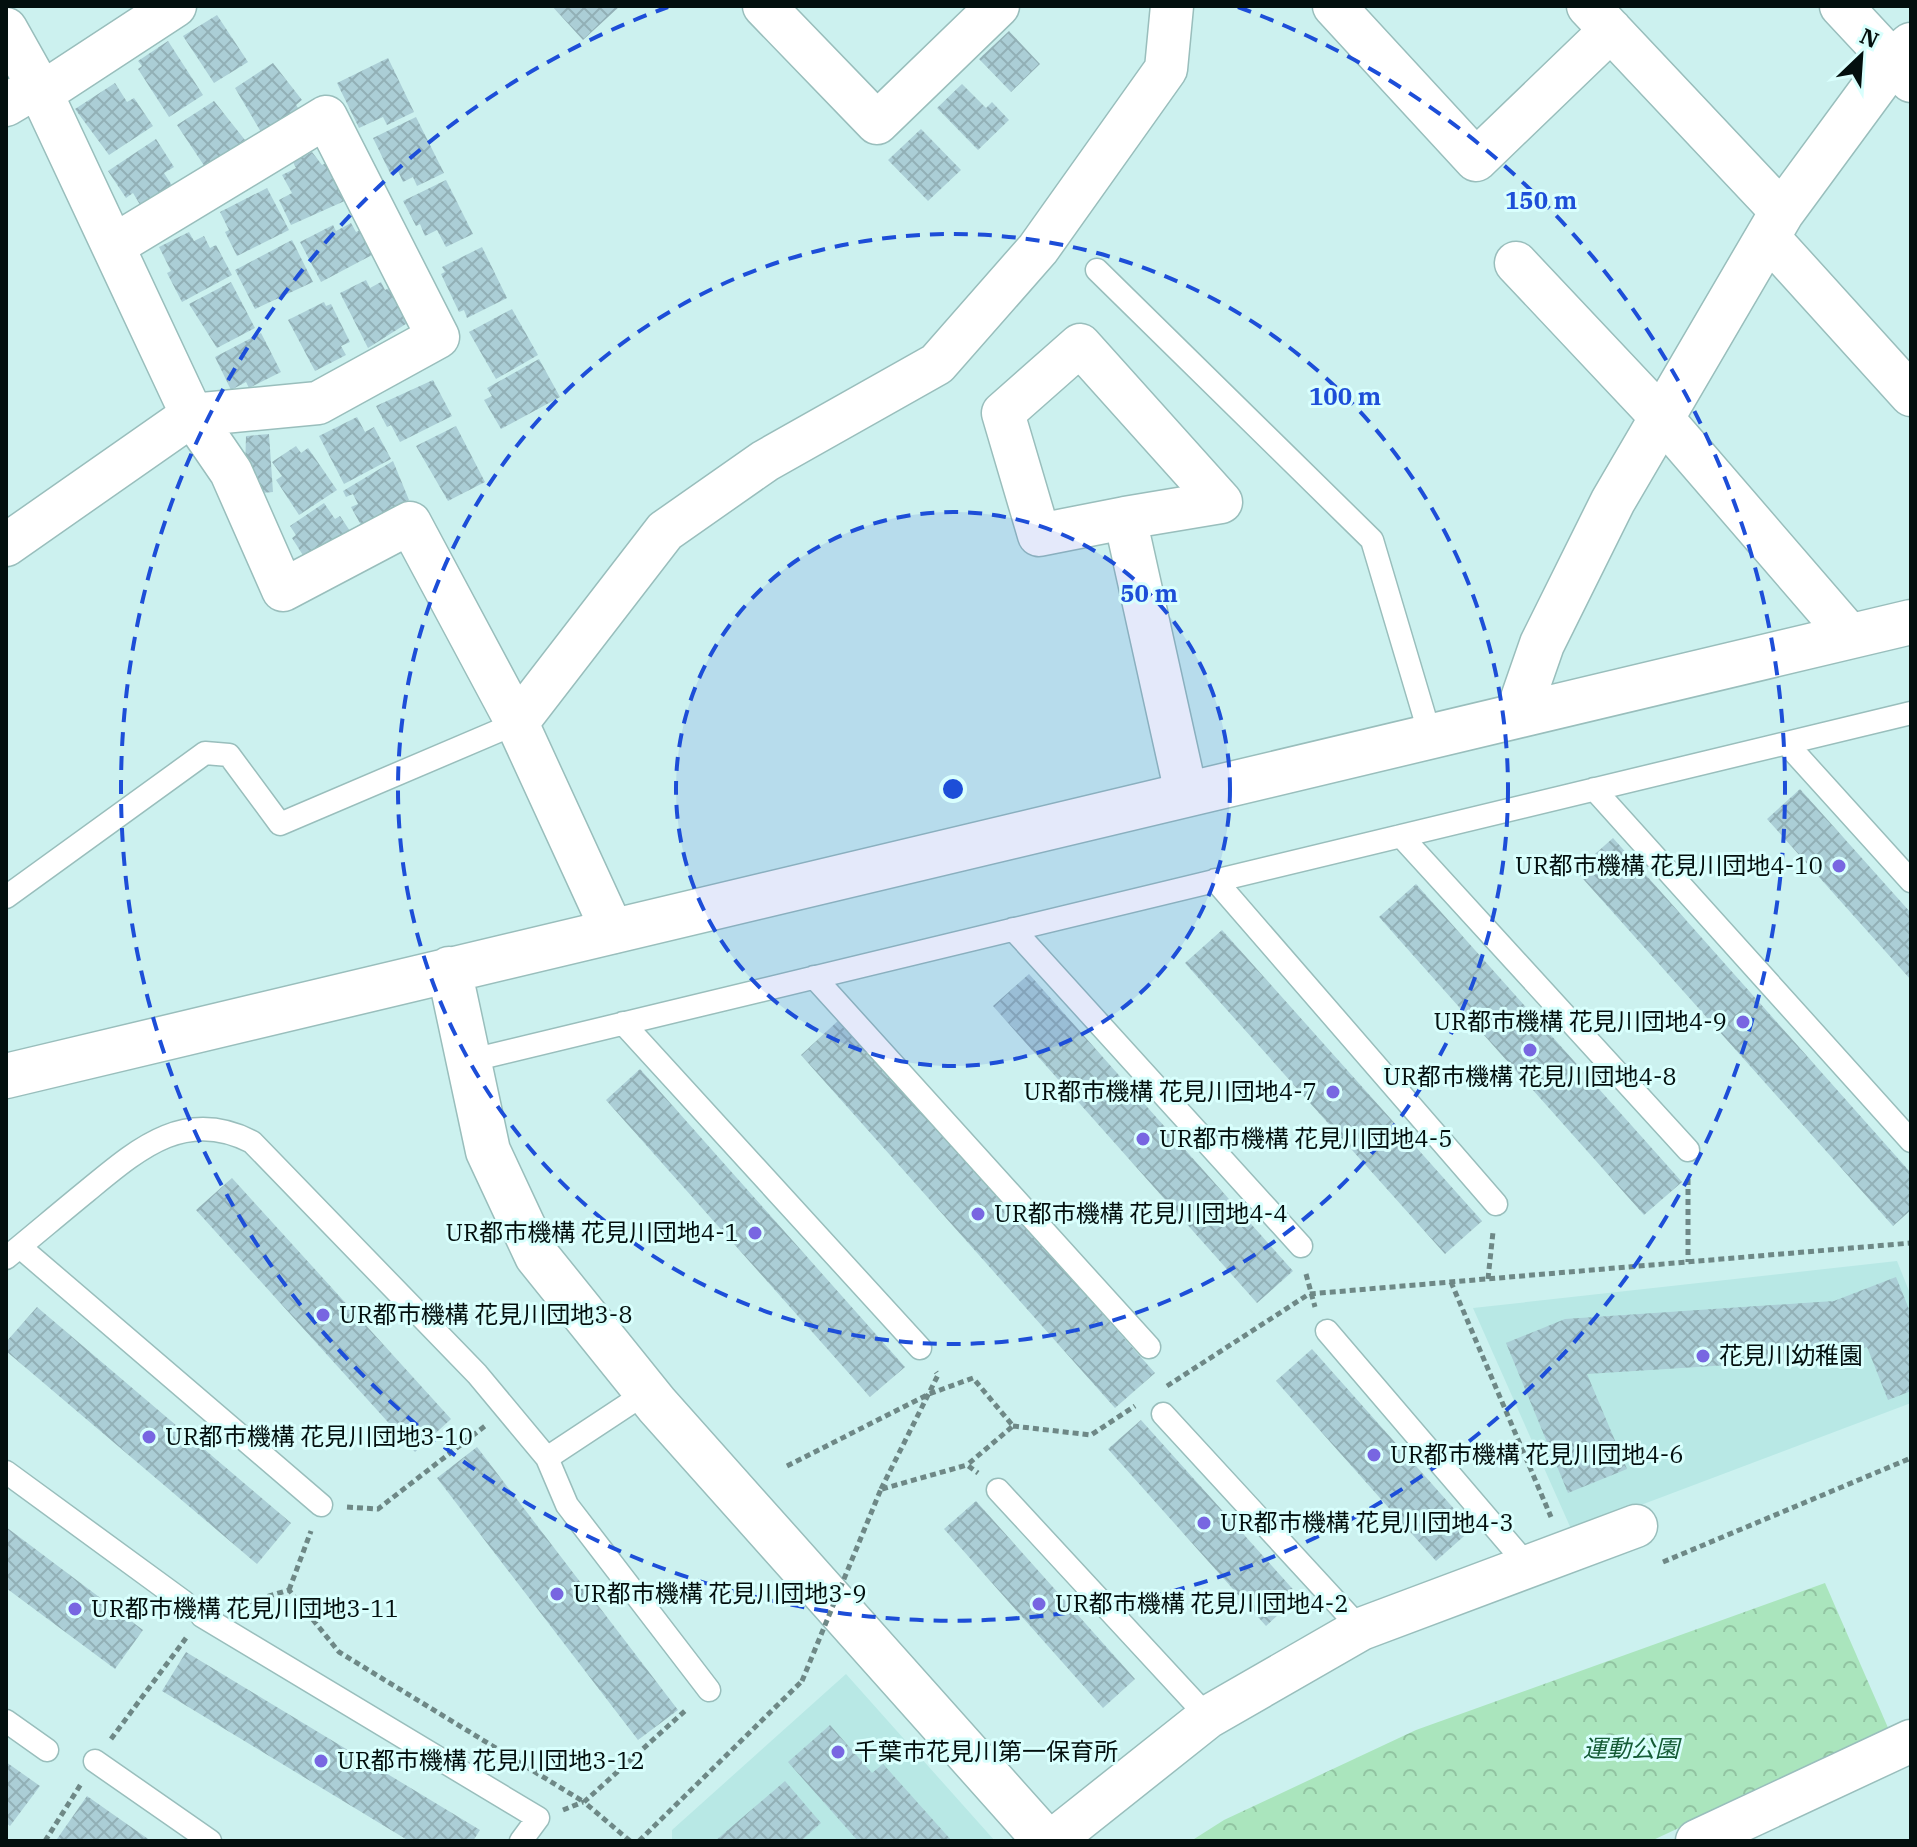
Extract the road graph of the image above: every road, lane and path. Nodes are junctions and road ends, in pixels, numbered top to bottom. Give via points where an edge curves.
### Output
1 (175, 6) edge
2 (764, 6) edge
3 (998, 6) edge
4 (1172, 6) edge
5 (1334, 6) edge
6 (1841, 6) edge
7 (1600, 18) edge
8 (6, 29) edge
9 (1905, 62) edge
10 (29, 95) edge
11 (1775, 224) junction
12 (113, 246) junction
13 (1516, 263) dead end
14 (1097, 270) dead end
15 (1911, 395) edge
16 (192, 415) junction
17 (1661, 417) junction
18 (1125, 518) junction
19 (6, 545) edge
20 (1911, 622) edge
21 (1850, 636) junction
22 (1518, 713) junction
23 (1911, 713) edge
24 (517, 723) junction
25 (1430, 735) junction
26 (1786, 743) junction
27 (1594, 789) junction
28 (1186, 793) junction
29 (1401, 836) junction
30 (1215, 880) junction
31 (1911, 881) edge
32 (6, 897) edge
33 (1013, 929) junction
34 (613, 932) junction
35 (449, 969) junction
36 (814, 977) junction
37 (623, 1023) junction
38 (468, 1061) junction
39 (6, 1076) edge
40 (1911, 1141) edge
41 (1688, 1150) joint
42 (1496, 1204) joint
43 (1911, 1243) edge
44 (1301, 1246) dead end
45 (13, 1253) edge
46 (1688, 1262) junction
47 (1488, 1279) junction
48 (1451, 1282) junction
49 (1327, 1331) dead end
50 (1149, 1347) dead end
51 (920, 1348) joint
52 (1159, 1391) dead end
53 (647, 1392) junction
54 (929, 1394) junction
55 (1137, 1405) dead end
56 (507, 1410) junction
57 (1163, 1414) dead end
58 (1013, 1426) junction
59 (547, 1458) junction
60 (1911, 1458) edge
61 (967, 1465) junction
62 (787, 1466) dead end
63 (6, 1472) edge
64 (881, 1489) junction
65 (998, 1490) joint
66 (321, 1505) junction
67 (1636, 1526) dead end
68 (1548, 1560) junction
69 (1663, 1562) dead end
70 (289, 1590) junction
71 (193, 1609) junction
72 (1361, 1629) junction
73 (709, 1690) joint
74 (1208, 1717) junction
75 (6, 1721) edge
76 (1911, 1741) edge
77 (47, 1750) dead end
78 (95, 1761) junction
79 (584, 1802) junction
80 (45, 1841) edge
81 (210, 1841) edge
82 (521, 1841) edge
83 (630, 1841) edge
84 (639, 1841) edge
85 (1046, 1841) edge
86 (1052, 1841) edge
87 (1697, 1841) edge

1 - 10 street
2 - 3 street via 877,123
4 - 24 street via 1166,69 1038,249 937,364 765,461 665,531
5 - 7 street via 1476,160
6 - 9 street
7 - 11 street
8 - 10 street
9 - 11 street
10 - 12 street
11 - 15 street
11 - 17 street
12 - 16 street
12 - 16 street via 326,117 438,337 318,403
13 - 17 street
14 - 25 lane via 1372,540
16 - 19 street
16 - 24 street via 231,472 283,590 410,523
17 - 21 street
17 - 22 street via 1542,644
18 - 18 street via 1221,502 1080,345 1003,413 1039,535
18 - 28 street
20 - 21 street
21 - 22 street
22 - 25 street
23 - 26 lane
24 - 32 lane via 280,824 229,755 205,753
24 - 34 street
25 - 28 street
26 - 27 lane
26 - 31 lane
27 - 29 lane
27 - 40 lane
28 - 34 street
29 - 30 lane
29 - 41 lane
30 - 33 lane
30 - 42 lane
33 - 36 lane
33 - 44 lane
34 - 35 street
35 - 38 street
35 - 39 street
36 - 37 lane
36 - 50 lane
37 - 38 lane
37 - 51 lane
38 - 53 street via 488,1151 537,1256
41 - 46 path
42 - 47 path
43 - 46 path
45 - 56 lane via 143,1147 191,1129 231,1131 252,1142
45 - 66 lane
46 - 47 path
47 - 48 path
48 - 52 path via 1309,1294
48 - 68 path
49 - 68 lane
51 - 54 path via 938,1375
53 - 59 lane
53 - 85 street
54 - 58 path via 973,1378
54 - 62 path
54 - 64 path
55 - 58 path via 1091,1435
56 - 59 lane
56 - 66 path via 378,1509
57 - 72 lane
58 - 61 path
59 - 73 lane via 567,1505
60 - 69 path
61 - 64 path
61 - 65 path
63 - 71 lane
64 - 84 path, bridge via 802,1681
65 - 74 lane
66 - 70 path
67 - 68 street
68 - 72 street
70 - 71 path
70 - 79 path via 339,1652
71 - 78 path
71 - 82 lane via 538,1818
72 - 74 street
73 - 79 path
74 - 86 street
75 - 77 lane
76 - 87 street
78 - 80 path
78 - 81 lane
79 - 83 path

